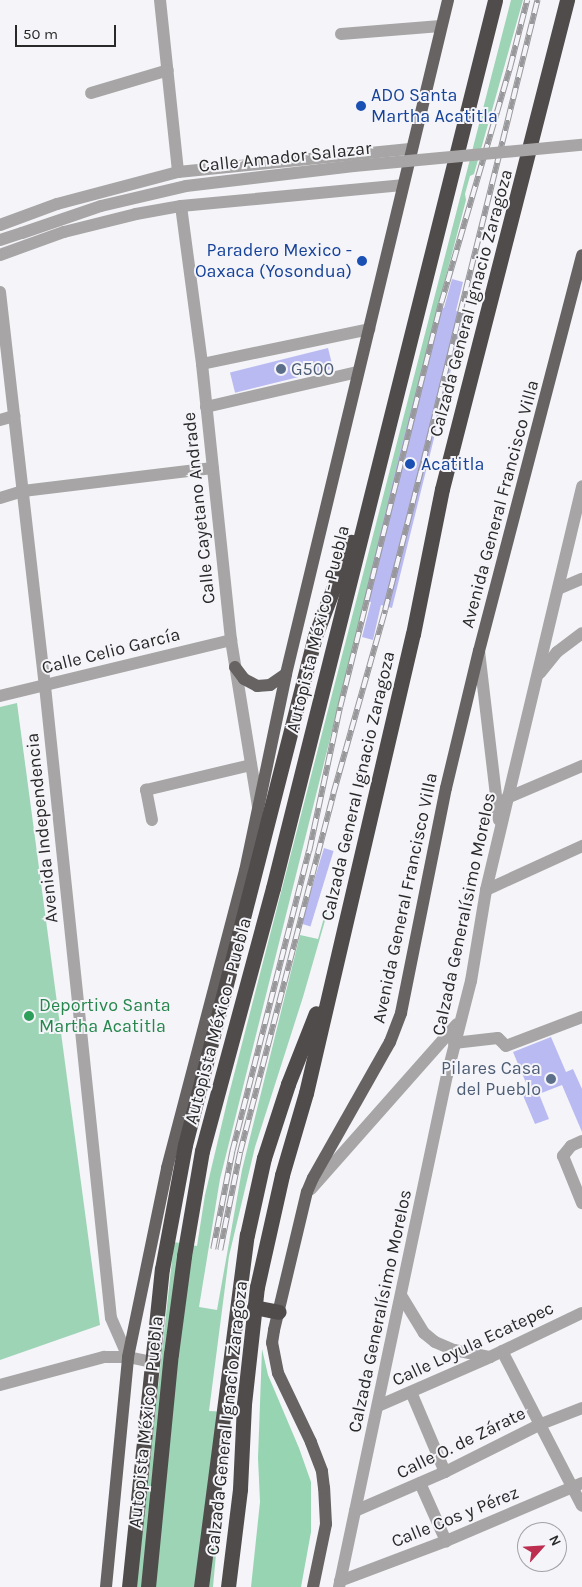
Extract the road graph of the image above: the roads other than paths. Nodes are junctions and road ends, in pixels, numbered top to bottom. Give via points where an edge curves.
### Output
1 (160, 0) edge
2 (448, 0) edge
3 (495, 0) edge
4 (567, 0) edge
5 (441, 26) junction
6 (341, 34) dead end
7 (168, 70) junction
8 (91, 93) dead end
9 (582, 144) edge
10 (410, 149) junction
11 (178, 172) junction
12 (402, 185) junction
13 (181, 206) junction
14 (0, 225) edge
15 (0, 240) edge
16 (0, 255) edge
17 (582, 255) edge
18 (0, 292) edge
19 (2, 329) edge
20 (368, 329) junction
21 (202, 364) junction
22 (358, 372) junction
23 (206, 407) junction
24 (14, 416) junction
25 (0, 420) edge
26 (213, 468) junction
27 (376, 475) junction
28 (582, 486) edge
29 (23, 491) junction
30 (0, 498) edge
31 (580, 511) edge
32 (582, 579) edge
33 (558, 589) junction
34 (582, 633) edge
35 (231, 640) junction
36 (479, 651) junction
37 (235, 667) junction
38 (286, 674) junction
39 (536, 679) junction
40 (45, 686) junction
41 (0, 696) edge
42 (251, 764) junction
43 (582, 766) edge
44 (507, 798) junction
45 (258, 806) junction
46 (152, 820) dead end
47 (500, 830) junction
48 (582, 846) edge
49 (258, 853) junction
50 (486, 890) junction
51 (335, 963) junction
52 (582, 1017) edge
53 (461, 1020) junction
54 (454, 1043) junction
55 (577, 1143) edge
56 (307, 1192) junction
57 (582, 1202) edge
58 (402, 1297) junction
59 (254, 1308) junction
60 (279, 1312) junction
61 (582, 1313) edge
62 (496, 1354) junction
63 (128, 1357) junction
64 (151, 1362) junction
65 (0, 1385) edge
66 (411, 1392) junction
67 (378, 1406) junction
68 (582, 1408) edge
69 (540, 1424) junction
70 (445, 1472) junction
71 (420, 1483) junction
72 (577, 1485) edge
73 (582, 1506) edge
74 (355, 1511) junction
75 (446, 1542) junction
76 (340, 1584) edge
77 (106, 1587) edge
78 (129, 1587) edge
79 (148, 1587) edge
80 (201, 1587) edge
81 (228, 1587) edge
82 (313, 1587) edge

1 - 7 street
2 - 5 main road
3 - 27 highway
4 - 51 highway, Calzada General Ignacio Zaragoza via 442,488 413,634
5 - 6 street
5 - 10 main road
7 - 8 street
7 - 11 street
9 - 15 street, Calle Amador Salazar, bridge via 186,186 101,206
10 - 11 street, Calle Amador Salazar
10 - 12 main road
11 - 14 street, Calle Amador Salazar via 66,201
12 - 13 street
12 - 20 main road
13 - 16 street via 64,232
13 - 21 street, Calle Cayetano Andrade
17 - 36 main road, Avenida General Francisco Villa
18 - 19 street, Avenida Independencia
19 - 24 street, Avenida Independencia
20 - 21 street
20 - 22 main road
21 - 23 street, Calle Cayetano Andrade
22 - 23 street
22 - 38 main road
23 - 26 street, Calle Cayetano Andrade
24 - 25 street
24 - 29 street, Avenida Independencia
26 - 29 street
26 - 35 street, Calle Cayetano Andrade
27 - 49 highway via 315,636
27 - 79 highway, Autopista México - Puebla via 273,888 202,1151 171,1354
28 - 31 street, Calzada Generalísimo Morelos
29 - 30 street
29 - 40 street, Avenida Independencia
31 - 33 street, Calzada Generalísimo Morelos
32 - 33 street
33 - 39 street, Calzada Generalísimo Morelos
34 - 39 street via 557,652
35 - 37 street, Calle Cayetano Andrade
35 - 40 street, Calle Celio García
36 - 47 street
36 - 56 main road, Avenida General Francisco Villa via 446,788 397,1024 318,1165
37 - 38 main road via 244,679 257,686 270,685
37 - 42 street, Calle Cayetano Andrade
38 - 45 main road
39 - 44 street, Calzada Generalísimo Morelos
40 - 41 street, Calle Celio García
40 - 63 street, Avenida Independencia via 111,1318
42 - 45 street, Calle Cayetano Andrade
42 - 46 street via 146,790
43 - 44 street
44 - 47 street, Calzada Generalísimo Morelos
45 - 49 highway
45 - 63 main road via 177,1127
47 - 50 street, Calzada Generalísimo Morelos
48 - 50 street
49 - 64 highway via 185,1145 167,1236
50 - 53 street, Calzada Generalísimo Morelos
51 - 59 highway, Calzada General Ignacio Zaragoza via 306,1093 282,1175
51 - 80 highway via 288,1084 264,1158 247,1234
52 - 54 street via 506,1046 498,1038
53 - 54 street, Calzada Generalísimo Morelos
53 - 56 street
54 - 58 street, Calzada Generalísimo Morelos
55 - 57 street via 563,1156
56 - 60 main road, Avenida General Francisco Villa
58 - 62 street via 424,1333 435,1342 454,1350
58 - 67 street, Calzada Generalísimo Morelos
59 - 60 highway
59 - 81 highway, Calzada General Ignacio Zaragoza via 244,1404 240,1489
60 - 82 main road, Avenida General Francisco Villa via 272,1343 273,1355 278,1373 311,1442 324,1488 326,1524
61 - 62 street, Calle Loyula Ecatepec
62 - 66 street, Calle Loyula Ecatepec
62 - 69 street
63 - 64 street
63 - 65 street via 104,1357
63 - 77 main road
64 - 78 highway
66 - 67 street, Calle Loyula Ecatepec
66 - 70 street
67 - 74 street, Calzada Generalísimo Morelos
68 - 69 street, Calle O. de Zárate
69 - 70 street, Calle O. de Zárate
69 - 72 street
70 - 71 street, Calle O. de Zárate
71 - 74 street, Calle O. de Zárate
71 - 75 street
72 - 73 street
72 - 75 street, Calle Cos y Pérez
74 - 76 street, Calzada Generalísimo Morelos
75 - 76 street, Calle Cos y Pérez

